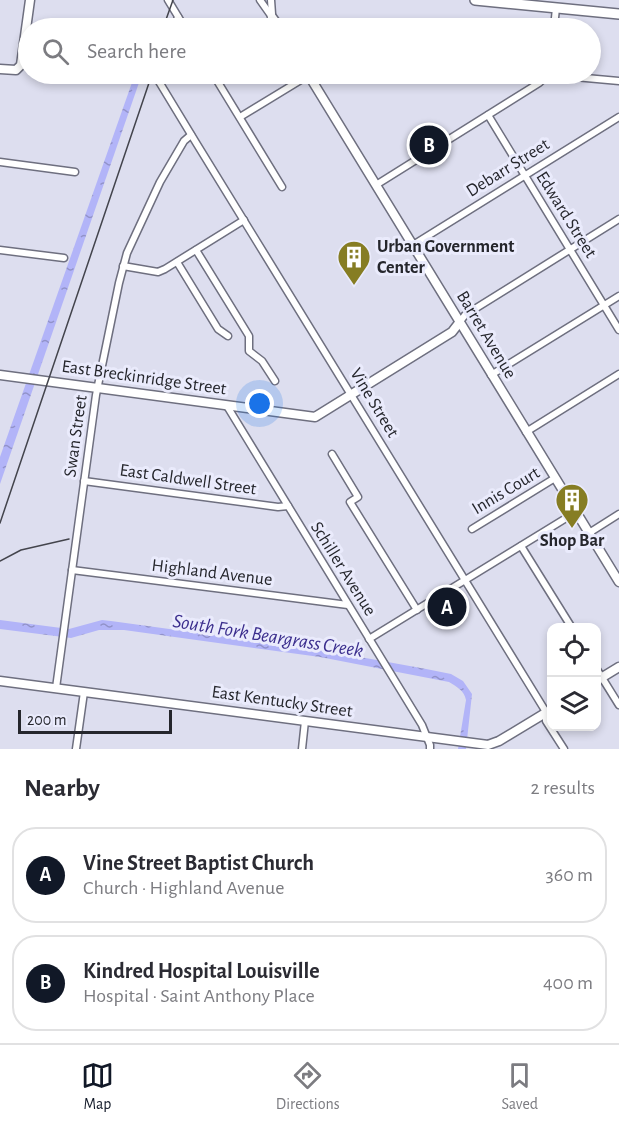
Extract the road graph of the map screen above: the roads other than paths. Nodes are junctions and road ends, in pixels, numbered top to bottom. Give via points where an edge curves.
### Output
1 (30, 0) edge
2 (168, 0) edge
3 (260, 0) edge
4 (271, 0) edge
5 (475, 0) edge
6 (556, 8) junction
7 (619, 14) edge
8 (178, 17) edge
9 (272, 17) joint
10 (28, 18) edge
11 (555, 18) edge
12 (0, 69) edge
13 (18, 69) edge
14 (601, 79) edge
15 (619, 81) edge
16 (160, 84) edge
17 (219, 84) edge
18 (292, 84) edge
19 (314, 84) edge
20 (537, 84) edge
21 (488, 115) junction
22 (240, 117) junction
23 (619, 117) edge
24 (191, 135) junction
25 (0, 162) edge
26 (75, 172) dead end
27 (524, 176) junction
28 (376, 185) junction
29 (282, 187) dead end
30 (619, 219) edge
31 (244, 220) junction
32 (413, 246) junction
33 (569, 249) junction
34 (0, 250) edge
35 (196, 250) junction
36 (64, 258) dead end
37 (177, 262) junction
38 (123, 266) junction
39 (619, 296) edge
40 (604, 306) junction
41 (459, 323) junction
42 (619, 330) edge
43 (228, 336) dead end
44 (619, 374) edge
45 (0, 375) edge
46 (491, 375) junction
47 (275, 381) dead end
48 (98, 388) junction
49 (352, 395) junction
50 (227, 406) junction
51 (526, 432) junction
52 (332, 454) dead end
53 (555, 478) junction
54 (84, 481) junction
55 (288, 506) junction
56 (576, 512) junction
57 (619, 514) edge
58 (472, 529) dead end
59 (589, 533) junction
60 (521, 546) junction
61 (72, 570) junction
62 (465, 580) junction
63 (619, 582) edge
64 (348, 606) junction
65 (417, 610) junction
66 (569, 623) edge
67 (369, 639) junction
68 (619, 667) edge
69 (601, 678) edge
70 (0, 681) edge
71 (601, 682) edge
72 (56, 688) junction
73 (84, 692) junction
74 (619, 705) edge
75 (547, 708) edge
76 (547, 712) edge
77 (305, 722) junction
78 (552, 731) edge
79 (427, 737) junction
80 (76, 749) edge
81 (302, 749) edge
82 (430, 749) edge
83 (564, 749) edge

1 - 10 street
2 - 8 street
3 - 9 street
4 - 9 street
5 - 6 main road
6 - 7 main road via 573,6
6 - 11 street
12 - 13 street
14 - 15 street
16 - 24 street, Vine Street
17 - 22 street
18 - 22 street
19 - 28 street, Barret Avenue
20 - 21 street
21 - 27 street, Edward Street
21 - 28 street
22 - 29 street
23 - 27 street, Debarr Street
24 - 31 street, Vine Street
24 - 38 street, Swan Street via 160,182
25 - 26 street
27 - 32 street, Debarr Street
27 - 33 street, Edward Street
28 - 32 street, Barret Avenue
30 - 33 street, East Breckinridge Street
31 - 35 street
31 - 49 street, Vine Street
32 - 41 street, Barret Avenue
33 - 40 street, Edward Street
33 - 41 street, East Breckinridge Street via 465,315
34 - 36 street
35 - 37 street
35 - 47 street via 249,336 249,351 262,361
37 - 38 street via 158,272
37 - 43 street via 218,329
38 - 48 street, Swan Street
39 - 40 street
40 - 42 street, Edward Street
40 - 46 street
41 - 46 street, Barret Avenue
41 - 49 street, East Breckinridge Street via 452,332
44 - 51 street
45 - 48 street, East Breckinridge Street
46 - 51 street, Barret Avenue
48 - 50 street, East Breckinridge Street
48 - 54 street, Swan Street
49 - 50 street, East Breckinridge Street via 315,417
49 - 62 street, Vine Street
50 - 55 street, Schiller Avenue
51 - 53 street, Barret Avenue
52 - 65 street via 358,497 350,502
53 - 56 street, Barret Avenue
53 - 58 street, Innis Court
54 - 55 street, East Caldwell Street
54 - 61 street, Swan Street
55 - 64 street, Schiller Avenue
56 - 59 street, Barret Avenue
56 - 60 street
57 - 59 street
59 - 63 street, Barret Avenue
60 - 62 street
60 - 66 street
61 - 64 street, Highland Avenue
61 - 72 street, Swan Street
62 - 65 street
62 - 75 street, Vine Street
64 - 67 street, Schiller Avenue
65 - 67 street
67 - 79 street, Schiller Avenue
68 - 69 street
70 - 72 street, East Kentucky Street
71 - 74 street
72 - 73 street, East Kentucky Street
73 - 77 street, East Kentucky Street
73 - 80 street
76 - 79 street, East Kentucky Street via 488,745
77 - 79 street, East Kentucky Street
77 - 81 street
78 - 83 street, Vine Street
79 - 82 street, Schiller Avenue

